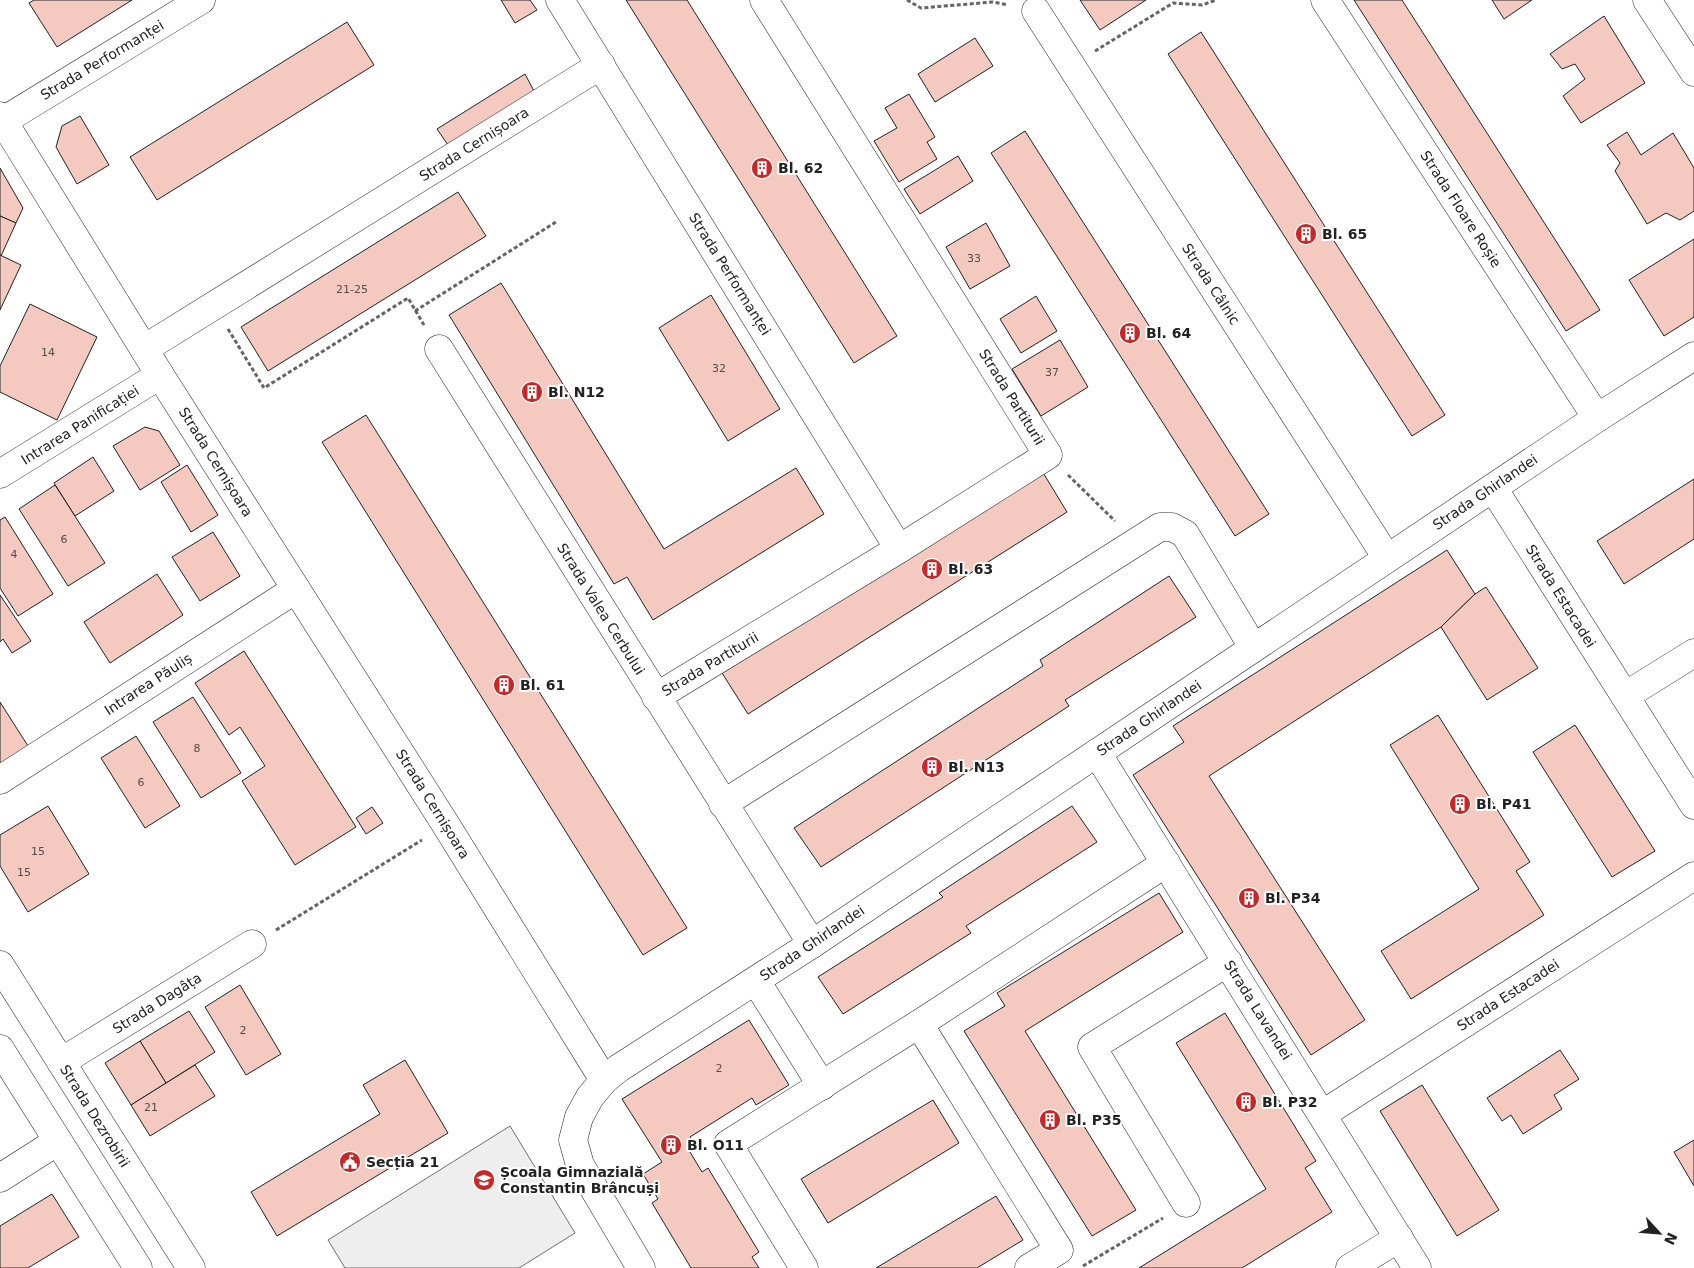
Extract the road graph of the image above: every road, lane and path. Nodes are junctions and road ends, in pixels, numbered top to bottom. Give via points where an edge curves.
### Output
1 (201, 0) edge
2 (560, 0) edge
3 (765, 0) edge
4 (907, 0) edge
5 (1216, 0) edge
6 (1325, 0) edge
7 (1647, 0) edge
8 (1036, 10) joint
9 (601, 65) junction
10 (1072, 66) junction
11 (1694, 72) edge
12 (2, 118) edge
13 (556, 222) dead end
14 (408, 298) dead end
15 (213, 305) junction
16 (415, 311) dead end
17 (144, 349) junction
18 (439, 349) dead end
19 (1694, 356) edge
20 (160, 375) junction
21 (1598, 418) junction
22 (1048, 455) junction
23 (0, 474) edge
24 (1492, 488) junction
25 (1136, 543) junction
26 (899, 549) junction
27 (1387, 558) junction
28 (296, 589) junction
29 (1253, 647) junction
30 (1694, 653) edge
31 (1625, 696) junction
32 (656, 697) junction
33 (1097, 753) junction
34 (0, 780) edge
35 (724, 804) junction
36 (1694, 805) edge
37 (446, 825) junction
38 (1166, 863) junction
39 (1694, 876) edge
40 (252, 944) joint
41 (812, 944) junction
42 (1228, 962) junction
43 (0, 965) edge
44 (756, 980) junction
45 (919, 1024) junction
46 (0, 1049) edge
47 (61, 1062) junction
48 (604, 1080) junction
49 (822, 1086) junction
50 (1323, 1114) junction
51 (58, 1141) junction
52 (0, 1178) edge
53 (1186, 1203) joint
54 (1399, 1238) junction
55 (138, 1268) edge
56 (191, 1268) edge
57 (642, 1268) edge
58 (804, 1268) edge
59 (1029, 1268) edge
60 (1080, 1268) edge
61 (1350, 1268) edge
62 (1417, 1268) edge

1 - 12 street, Strada Performanței
2 - 9 street, Strada Performanței
3 - 22 street, Strada Partiturii
4 - 8 path via 921,8 994,2
5 - 10 path via 1202,5 1173,3
6 - 21 street, Strada Floare Roșie
7 - 11 street
8 - 10 street, Strada Câlnic
9 - 15 street, Strada Cernișoara
9 - 26 street, Strada Performanței
10 - 27 street, Strada Câlnic
12 - 17 street, Strada Cernișoara
13 - 16 path
14 - 15 path via 264,388
15 - 17 street, Strada Cernișoara
17 - 20 street, Strada Cernișoara
18 - 32 street, Strada Valea Cerbului
19 - 21 street, Strada Ghirlandei
20 - 23 street, Intrarea Panificației
20 - 28 street, Strada Cernișoara
21 - 24 street, Strada Ghirlandei
22 - 25 path
22 - 26 street, Strada Partiturii
24 - 27 street, Strada Ghirlandei
24 - 31 street, Strada Estacadei
25 - 29 street via 1160,527 1172,527 1185,534
25 - 35 street
26 - 32 street, Strada Partiturii
27 - 29 street, Strada Ghirlandei
28 - 34 street, Intrarea Păuliș
28 - 37 street, Strada Cernișoara
29 - 33 street, Strada Ghirlandei
30 - 31 street
31 - 36 street, Strada Estacadei
32 - 35 street, Strada Valea Cerbului
33 - 38 street, Strada Lavandei
33 - 41 street, Strada Ghirlandei
35 - 41 street, Strada Valea Cerbului
37 - 40 path
37 - 48 street, Strada Cernișoara
38 - 42 street, Strada Lavandei
38 - 45 street
39 - 50 street, Strada Estacadei
40 - 47 street, Strada Dagâța
41 - 44 street, Strada Ghirlandei
42 - 50 street, Strada Lavandei
42 - 53 street via 1092,1047
43 - 47 street, Strada Dezrobirii
44 - 48 street, Strada Ghirlandei
44 - 49 street
45 - 49 street
45 - 59 street via 1059,1250
46 - 51 street
47 - 56 street, Strada Dezrobirii
48 - 57 street via 590,1096 579,1117 573,1140 580,1164
49 - 58 street via 728,1144
50 - 54 street, Strada Lavandei
51 - 52 street
51 - 55 street
53 - 60 path
54 - 61 street
54 - 62 street, Strada Lavandei

